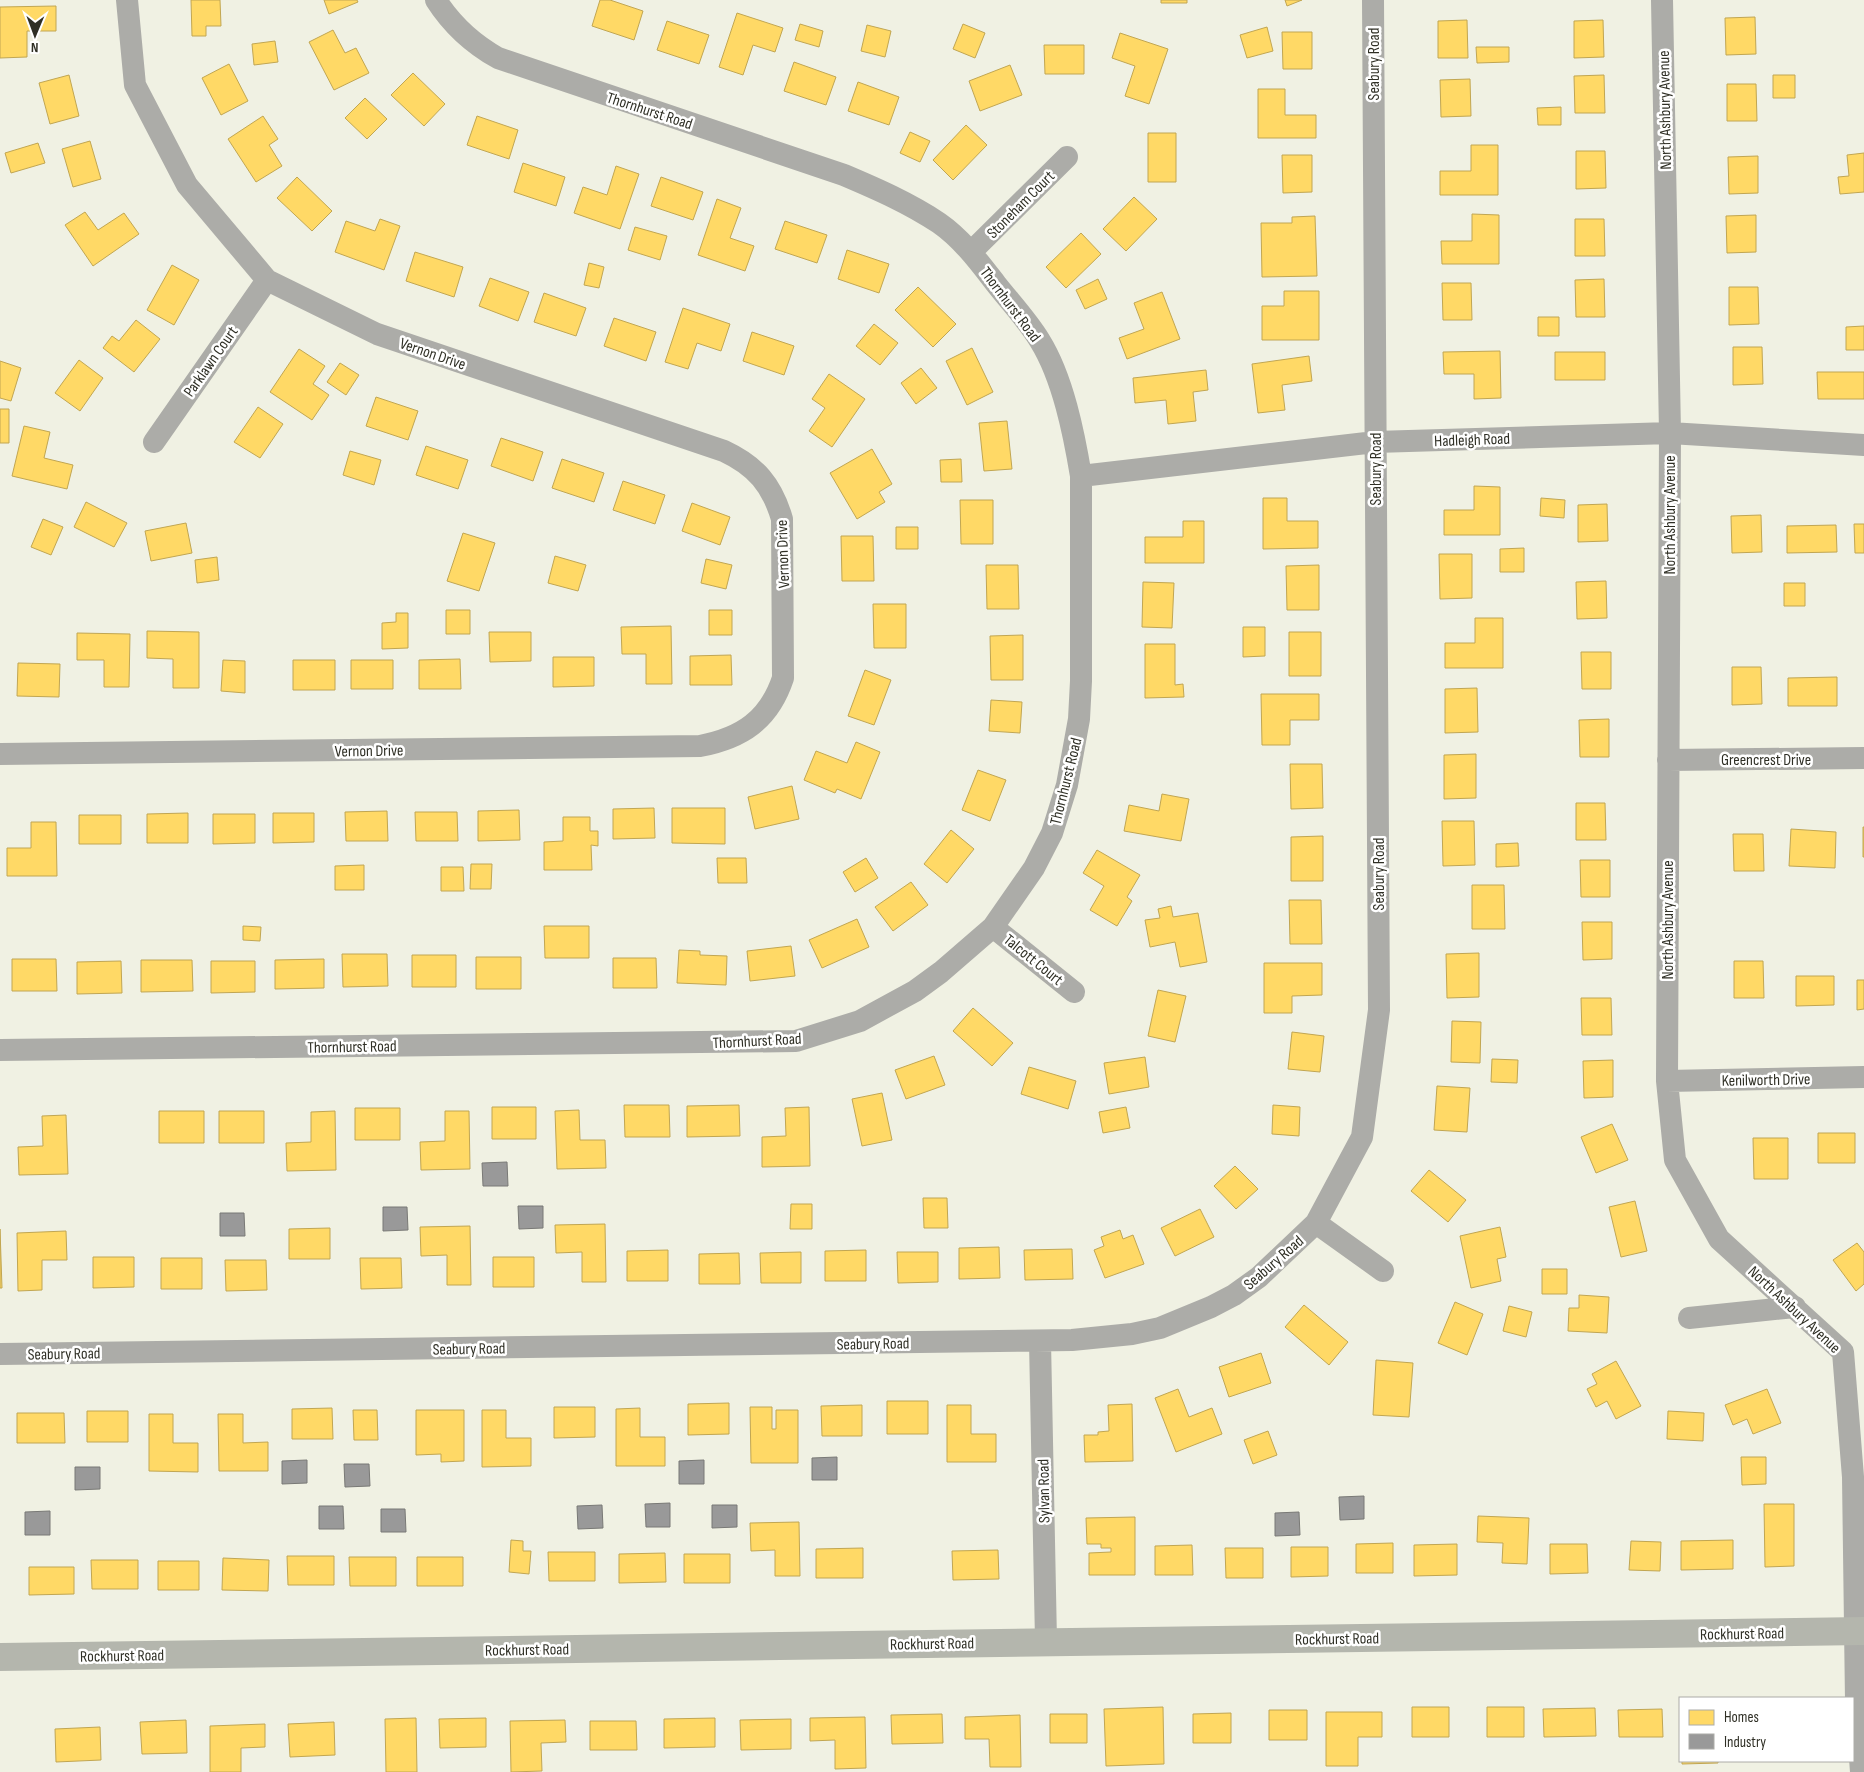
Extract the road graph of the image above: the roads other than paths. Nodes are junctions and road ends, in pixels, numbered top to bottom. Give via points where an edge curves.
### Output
1 (127, 0) edge
2 (436, 0) edge
3 (1373, 0) edge
4 (1662, 0) edge
5 (1067, 156) dead end
6 (972, 252) junction
7 (267, 280) junction
8 (1670, 433) junction
9 (154, 442) dead end
10 (1375, 442) junction
11 (1864, 446) edge
12 (1081, 476) junction
13 (0, 754) edge
14 (1864, 758) edge
15 (1668, 760) junction
16 (993, 926) junction
17 (1074, 992) dead end
18 (0, 1050) edge
19 (1864, 1077) edge
20 (1667, 1081) junction
21 (1316, 1223) junction
22 (1383, 1271) dead end
23 (1795, 1307) junction
24 (1688, 1318) dead end
25 (1040, 1341) junction
26 (1854, 1352) edge
27 (0, 1354) edge
28 (1859, 1631) edge
29 (1046, 1641) junction
30 (0, 1657) edge
31 (1861, 1772) edge

1 - 7 street, Vernon Drive via 135,85 187,186
2 - 6 street, Thornhurst Road via 473,42 498,58 844,175 912,206 940,224
3 - 10 street, Seabury Road
4 - 8 street, North Ashbury Avenue
5 - 6 street, Stoneham Court
6 - 12 street, Thornhurst Road via 1040,342 1061,389
7 - 9 street, Parklawn Court
7 - 13 street, Vernon Drive via 377,334 724,450 745,463 766,482 782,519 784,659 783,678 777,695 756,723 742,733 700,746
8 - 10 street, Hadleigh Road
8 - 11 street, Hadleigh Road
8 - 15 street, North Ashbury Avenue
10 - 12 street, Hadleigh Road
10 - 21 street, Seabury Road via 1379,1010 1362,1137
12 - 16 street, Thornhurst Road via 1081,681 1074,751 1052,833 1034,868
14 - 15 street, Greencrest Drive
15 - 20 street, North Ashbury Avenue
16 - 17 street, Talcott Court
16 - 18 street, Thornhurst Road via 941,972 888,1007 860,1021 796,1041
19 - 20 street, Kenilworth Drive
20 - 23 street, North Ashbury Avenue via 1675,1160 1719,1239
21 - 22 street
21 - 25 street, Seabury Road via 1259,1277 1234,1295 1193,1315 1160,1328 1132,1334
23 - 24 street
23 - 26 street, North Ashbury Avenue
25 - 27 street, Seabury Road
25 - 29 street, Sylvan Road
26 - 28 street, North Ashbury Avenue via 1853,1477
28 - 29 street, Rockhurst Road
28 - 31 street, North Ashbury Avenue via 1856,1701
29 - 30 street, Rockhurst Road

